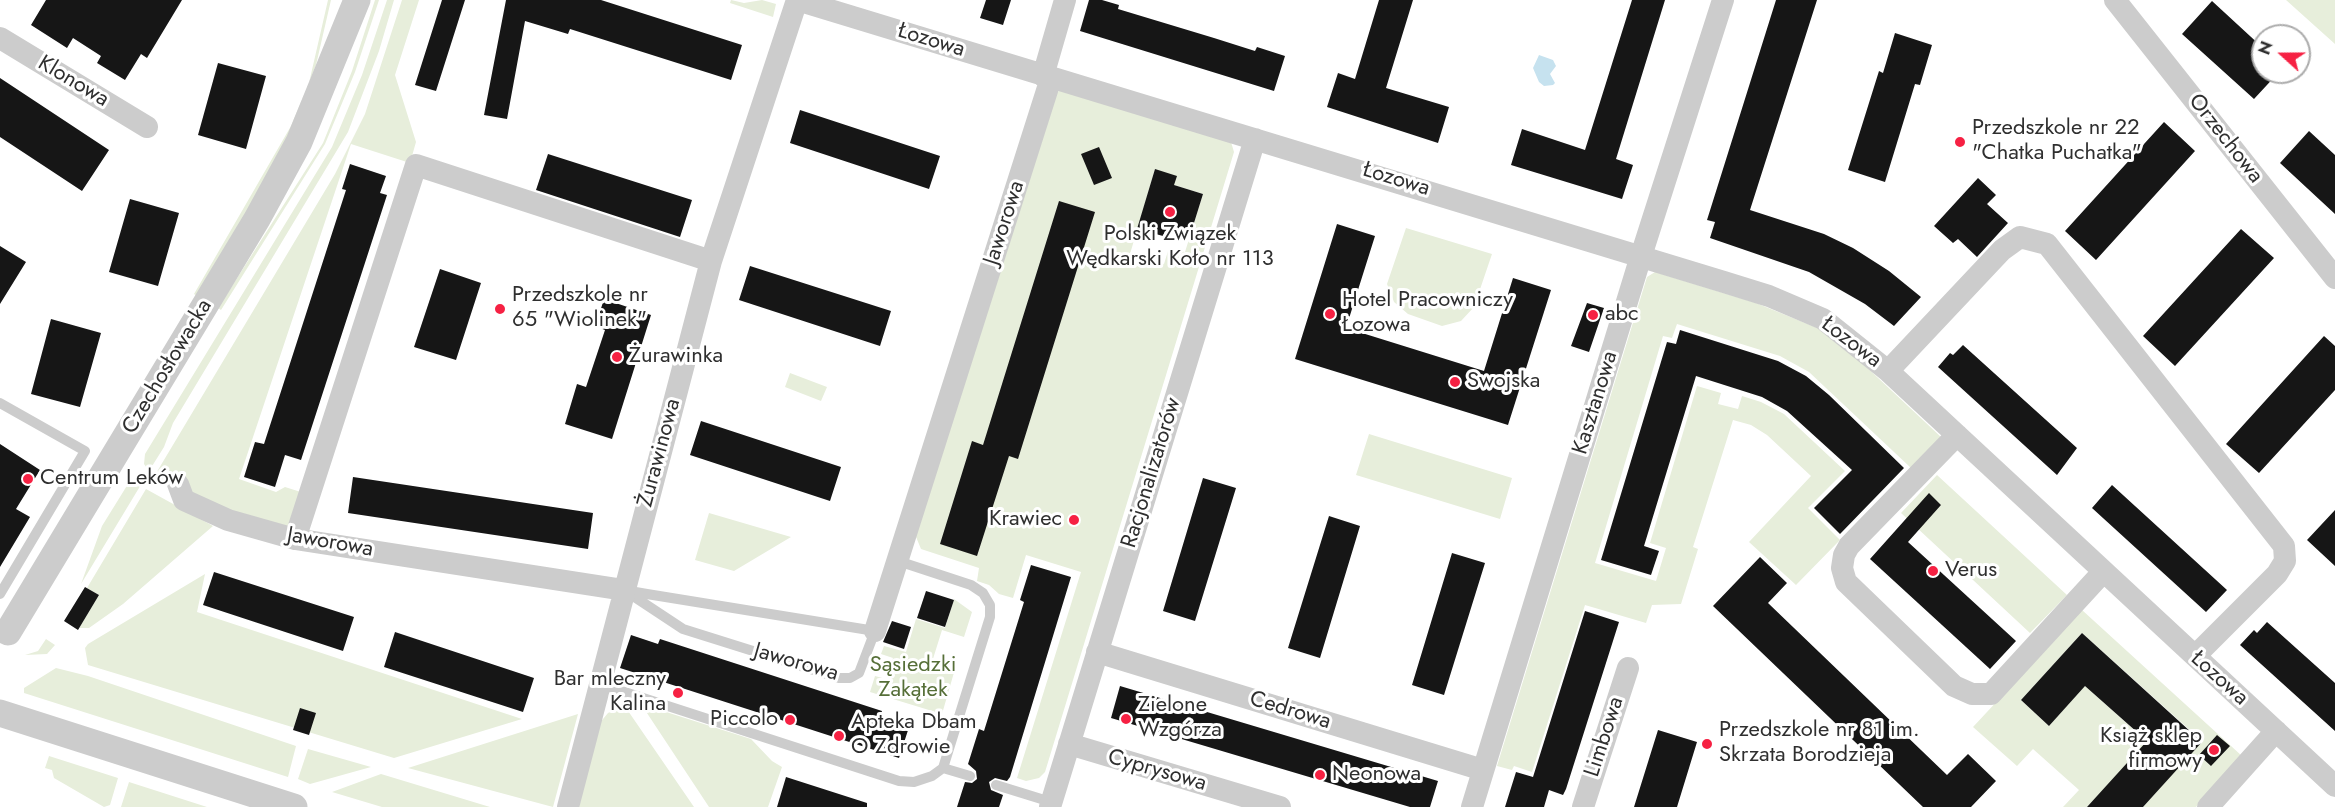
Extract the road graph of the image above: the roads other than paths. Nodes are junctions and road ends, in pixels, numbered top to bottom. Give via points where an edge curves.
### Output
1 (341, 0) edge
2 (357, 0) edge
3 (797, 0) edge
4 (1065, 0) edge
5 (1723, 0) edge
6 (2115, 0) edge
7 (0, 38) edge
8 (1047, 77) junction
9 (319, 97) junction
10 (147, 127) dead end
11 (1255, 139) junction
12 (1641, 256) junction
13 (711, 261) junction
14 (2335, 278) edge
15 (1888, 371) junction
16 (0, 403) edge
17 (1957, 435) junction
18 (178, 484) dead end
19 (296, 539) junction
20 (898, 561) junction
21 (2103, 572) junction
22 (624, 590) junction
23 (0, 594) edge
24 (8, 632) dead end
25 (875, 632) junction
26 (1097, 652) junction
27 (2195, 656) junction
28 (1628, 668) dead end
29 (600, 684) junction
30 (0, 713) edge
31 (2276, 731) junction
32 (1069, 744) junction
33 (943, 768) junction
34 (1483, 770) junction
35 (970, 777) dead end
36 (996, 785) dead end
37 (2335, 786) edge
38 (245, 800) edge
39 (1050, 804) edge
40 (294, 807) edge
41 (567, 807) edge
42 (1280, 807) edge
43 (1472, 807) edge
44 (1583, 807) edge
45 (2208, 807) edge

1 - 9 street, Czechosłowacka
2 - 9 street, Czechosłowacka
3 - 8 street, Łozowa
3 - 13 street, Żurawinowa
4 - 8 street, Jaworowa
5 - 12 street, Kasztanowa
6 - 14 street, Orzechowa
7 - 10 street, Klonowa
8 - 11 street, Łozowa
8 - 20 street, Jaworowa
9 - 24 street, Czechosłowacka via 257,219
11 - 12 street, Łozowa
11 - 26 street, Racjonalizatorów
12 - 15 street, Łozowa via 1799,308 1838,329
12 - 34 street, Kasztanowa
13 - 19 street via 416,165
13 - 22 street, Żurawinowa
15 - 17 street, Łozowa
15 - 27 street via 2001,250 2020,237 2048,244 2284,546 2285,561 2277,574
16 - 23 lane via 85,452
17 - 21 street, Łozowa
17 - 21 street via 1850,546 1842,568 1846,582 1954,686 1972,694 1991,694
18 - 19 street, Jaworowa via 184,500 228,520
19 - 22 street, Jaworowa
20 - 25 street, Jaworowa
20 - 33 lane via 971,585 983,593 990,605 990,617
21 - 27 street, Łozowa
22 - 25 lane
22 - 25 lane, Jaworowa via 683,629 839,678 859,673
22 - 29 street, Żurawinowa
26 - 32 street, Racjonalizatorów
26 - 34 street, Cedrowa
27 - 31 street, Łozowa
28 - 44 street, Limbowa
29 - 33 lane via 899,781 914,783
29 - 41 street, Żurawinowa
30 - 38 street
31 - 37 street, Łozowa
31 - 45 street
32 - 39 street, Racjonalizatorów
32 - 42 street, Cyprysowa
33 - 35 lane
34 - 43 street, Kasztanowa
36 - 39 lane
38 - 40 street

